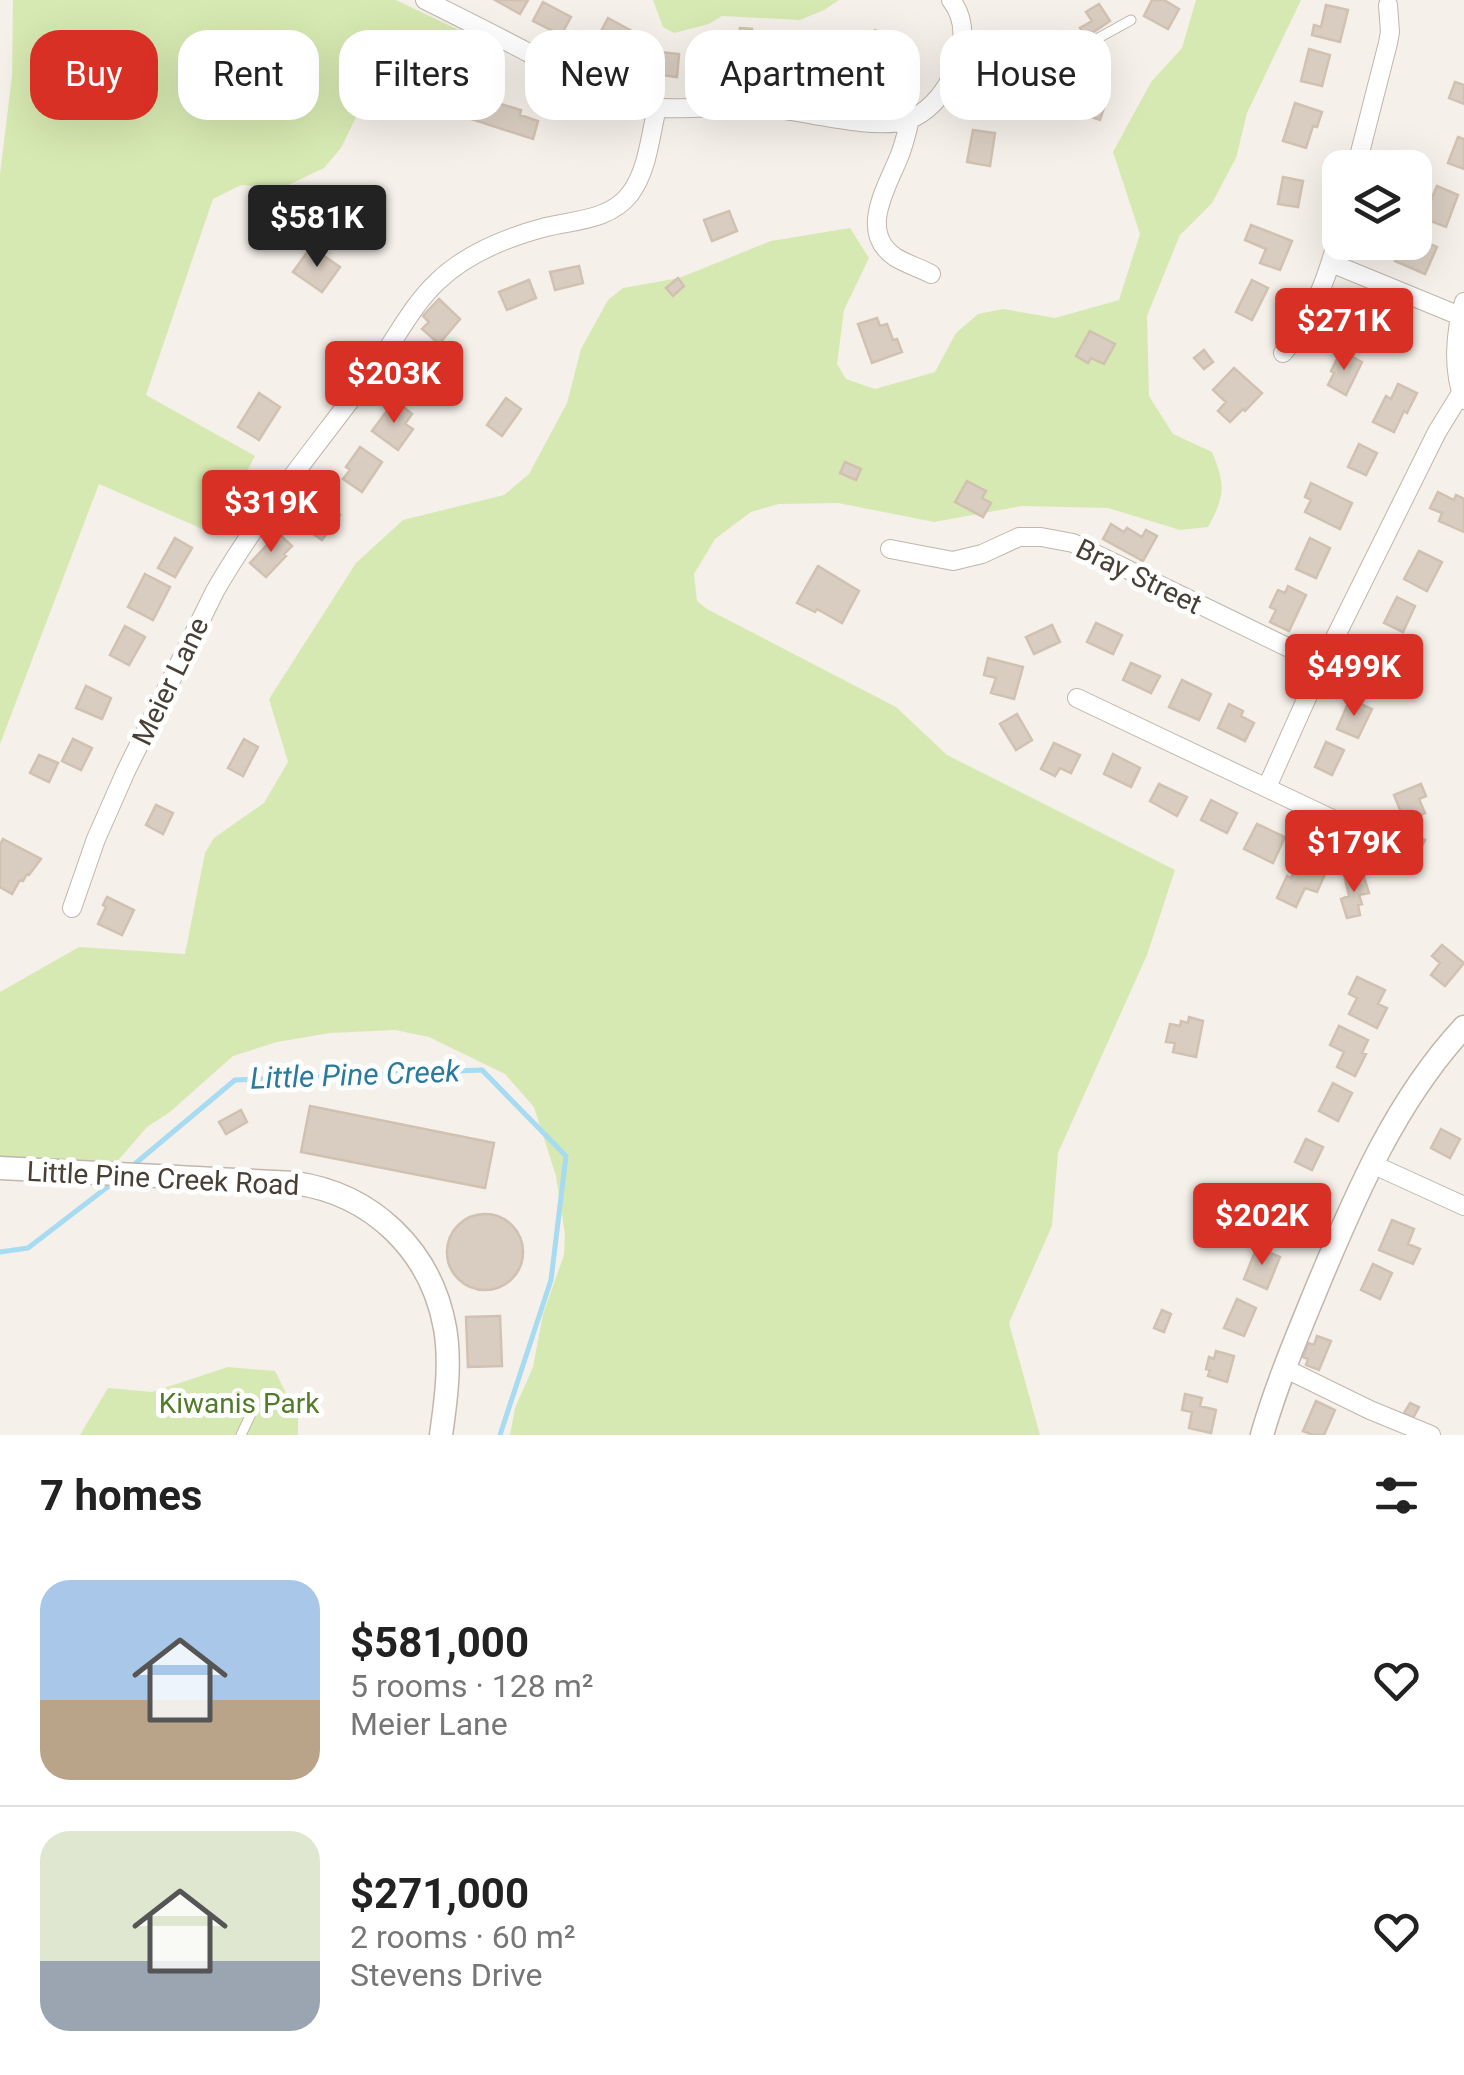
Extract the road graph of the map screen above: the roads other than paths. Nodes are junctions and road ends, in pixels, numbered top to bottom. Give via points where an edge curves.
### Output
1 (425, 0) edge
2 (950, 0) edge
3 (1388, 5) dead end
4 (1131, 20) dead end
5 (962, 30) edge
6 (1111, 30) edge
7 (525, 51) edge
8 (940, 95) edge
9 (920, 112) edge
10 (654, 120) edge
11 (868, 120) edge
12 (901, 120) edge
13 (910, 120) edge
14 (1361, 150) edge
15 (1332, 260) edge
16 (1331, 264) junction
17 (931, 274) dead end
18 (1462, 309) edge
19 (1284, 354) dead end
20 (1462, 397) edge
21 (890, 549) dead end
22 (1322, 664) junction
23 (1077, 698) dead end
24 (1268, 787) junction
25 (1347, 826) dead end
26 (72, 908) dead end
27 (1464, 1027) edge
28 (1372, 1164) junction
29 (0, 1168) edge
30 (1464, 1206) edge
31 (1284, 1368) junction
32 (250, 1416) dead end
33 (241, 1435) edge
34 (441, 1435) edge
35 (1262, 1435) edge
36 (1431, 1435) edge

1 - 7 street
2 - 5 street
3 - 14 street via 1388,43
4 - 6 lane
8 - 9 street
10 - 26 street, Meier Lane via 642,172 621,204 487,248 428,292 215,591 126,771
11 - 12 street
13 - 17 street via 877,210 878,230 895,257
15 - 16 street
16 - 18 street
16 - 19 street
18 - 20 street via 1456,366
20 - 22 street via 1436,432
21 - 22 street, Bray Street via 953,561 1019,538 1059,539
22 - 24 street
23 - 24 street
24 - 25 street
27 - 28 street via 1412,1095
28 - 30 street
28 - 31 street
29 - 34 street, Little Pine Creek Road via 263,1180 309,1186 363,1206 418,1258 440,1305 448,1376
31 - 35 street
31 - 36 street
32 - 33 lane

